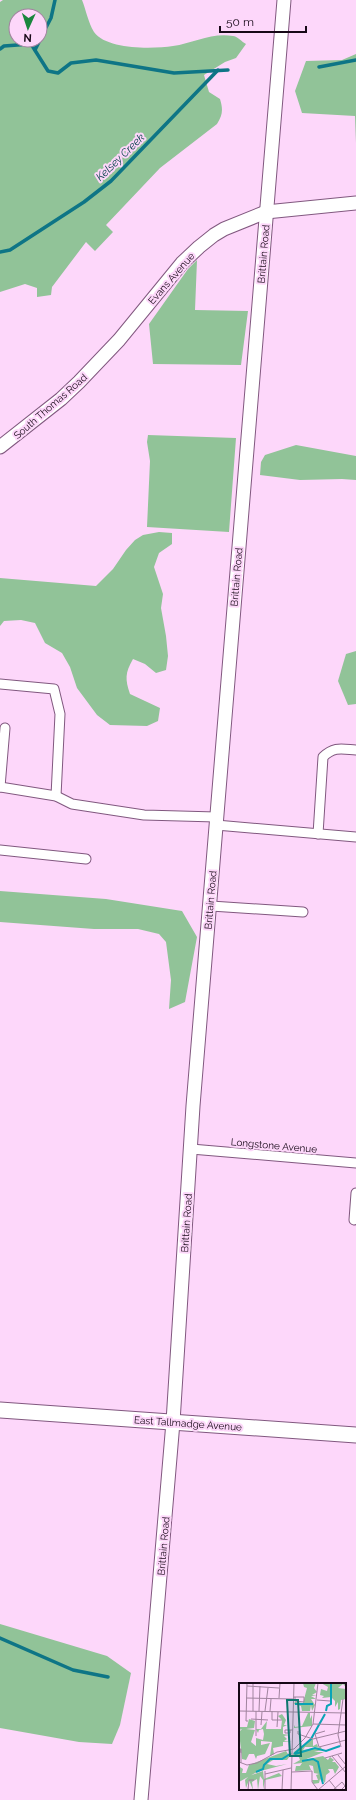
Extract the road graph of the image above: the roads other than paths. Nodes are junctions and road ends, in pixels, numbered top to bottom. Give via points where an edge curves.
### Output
1 (284, 0) edge
2 (356, 203) edge
3 (266, 212) junction
4 (130, 327) joint
5 (0, 447) edge
6 (0, 684) edge
7 (5, 728) dead end
8 (356, 750) edge
9 (0, 787) edge
10 (56, 796) junction
11 (216, 821) junction
12 (318, 834) junction
13 (356, 837) edge
14 (0, 850) edge
15 (86, 859) dead end
16 (210, 906) junction
17 (303, 912) dead end
18 (191, 1149) junction
19 (356, 1163) edge
20 (356, 1193) edge
21 (354, 1220) dead end
22 (0, 1410) edge
23 (174, 1422) junction
24 (356, 1435) edge
25 (141, 1800) edge

1 - 3 main road, Brittain Road
2 - 3 main road, Evans Avenue
3 - 4 main road, Evans Avenue via 224,229 199,247 182,263
3 - 11 main road, Brittain Road
4 - 5 main road, South Thomas Road via 74,386
6 - 10 street via 54,689 60,714
7 - 9 street
8 - 12 street via 330,750 324,757
9 - 10 street
10 - 11 street via 72,804 144,815
11 - 12 street
11 - 16 main road, Brittain Road
12 - 13 street
14 - 15 street
16 - 17 street
16 - 18 main road, Brittain Road
18 - 19 street, Longstone Avenue
18 - 23 main road, Brittain Road
20 - 21 street
22 - 23 main road, East Tallmadge Avenue
23 - 24 main road, East Tallmadge Avenue
23 - 25 main road, Brittain Road

